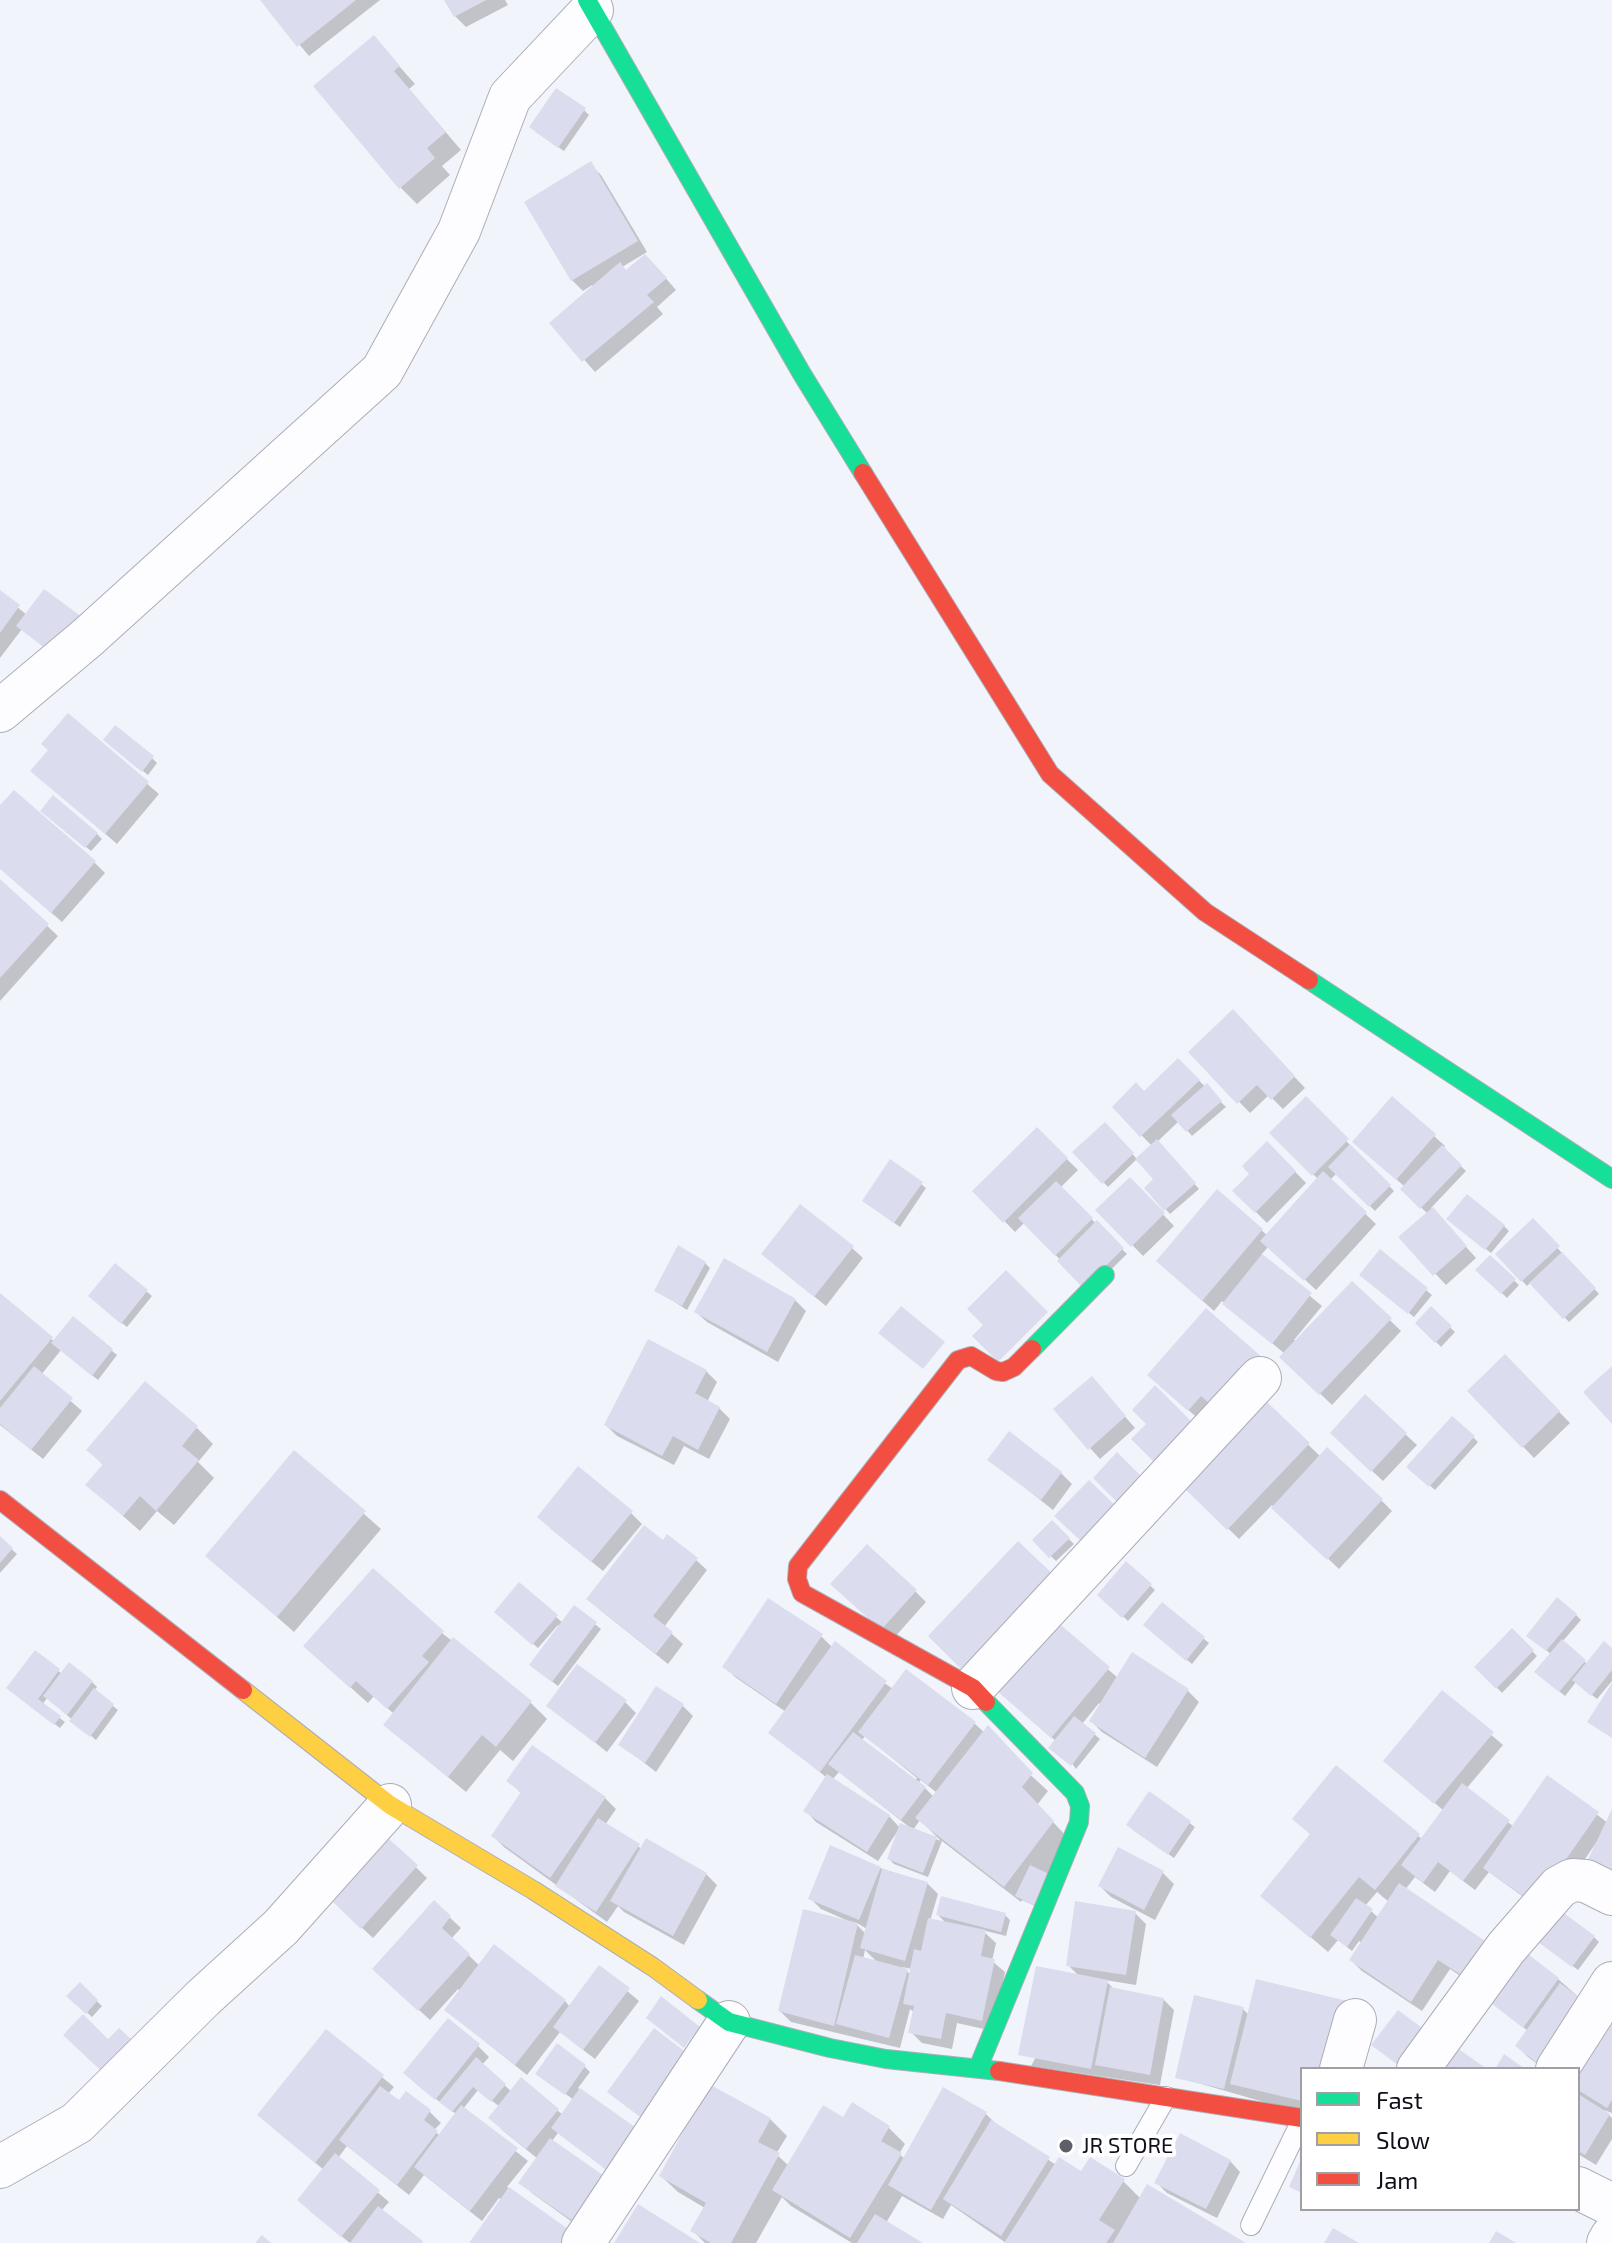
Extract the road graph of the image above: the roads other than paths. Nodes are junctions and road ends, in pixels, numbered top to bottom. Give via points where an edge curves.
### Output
1 (589, 5) edge
2 (0, 711) edge
3 (1612, 1179) edge
4 (1105, 1275) dead end
5 (1260, 1378) dead end
6 (0, 1500) edge
7 (973, 1688) junction
8 (390, 1805) junction
9 (1612, 1894) edge
10 (1612, 1983) edge
11 (1355, 2020) dead end
12 (729, 2022) junction
13 (1342, 2067) edge
14 (1419, 2067) edge
15 (1558, 2067) edge
16 (978, 2068) junction
17 (1166, 2097) junction
18 (1300, 2119) edge
19 (1300, 2123) edge
20 (1126, 2166) dead end
21 (0, 2167) edge
22 (1580, 2189) edge
23 (1612, 2205) edge
24 (1251, 2225) dead end
25 (1612, 2236) edge
26 (583, 2243) edge
27 (1608, 2243) edge

1 - 2 street via 510,97 459,231 382,371
1 - 3 street via 802,374 1050,774 1205,912
4 - 7 street via 1014,1367 1003,1372 971,1356 958,1360 798,1566 802,1593
5 - 7 street
6 - 8 street
7 - 16 street via 1075,1793 1080,1806 1079,1822
8 - 12 street via 533,1890
8 - 21 street via 281,1927 77,2123
9 - 14 street via 1586,1881 1572,1880 1559,1887 1506,1948
10 - 15 street
11 - 13 street
12 - 16 street via 886,2059
12 - 26 street
16 - 17 street
17 - 18 street
17 - 20 lane
19 - 24 lane
22 - 23 street
25 - 27 street

